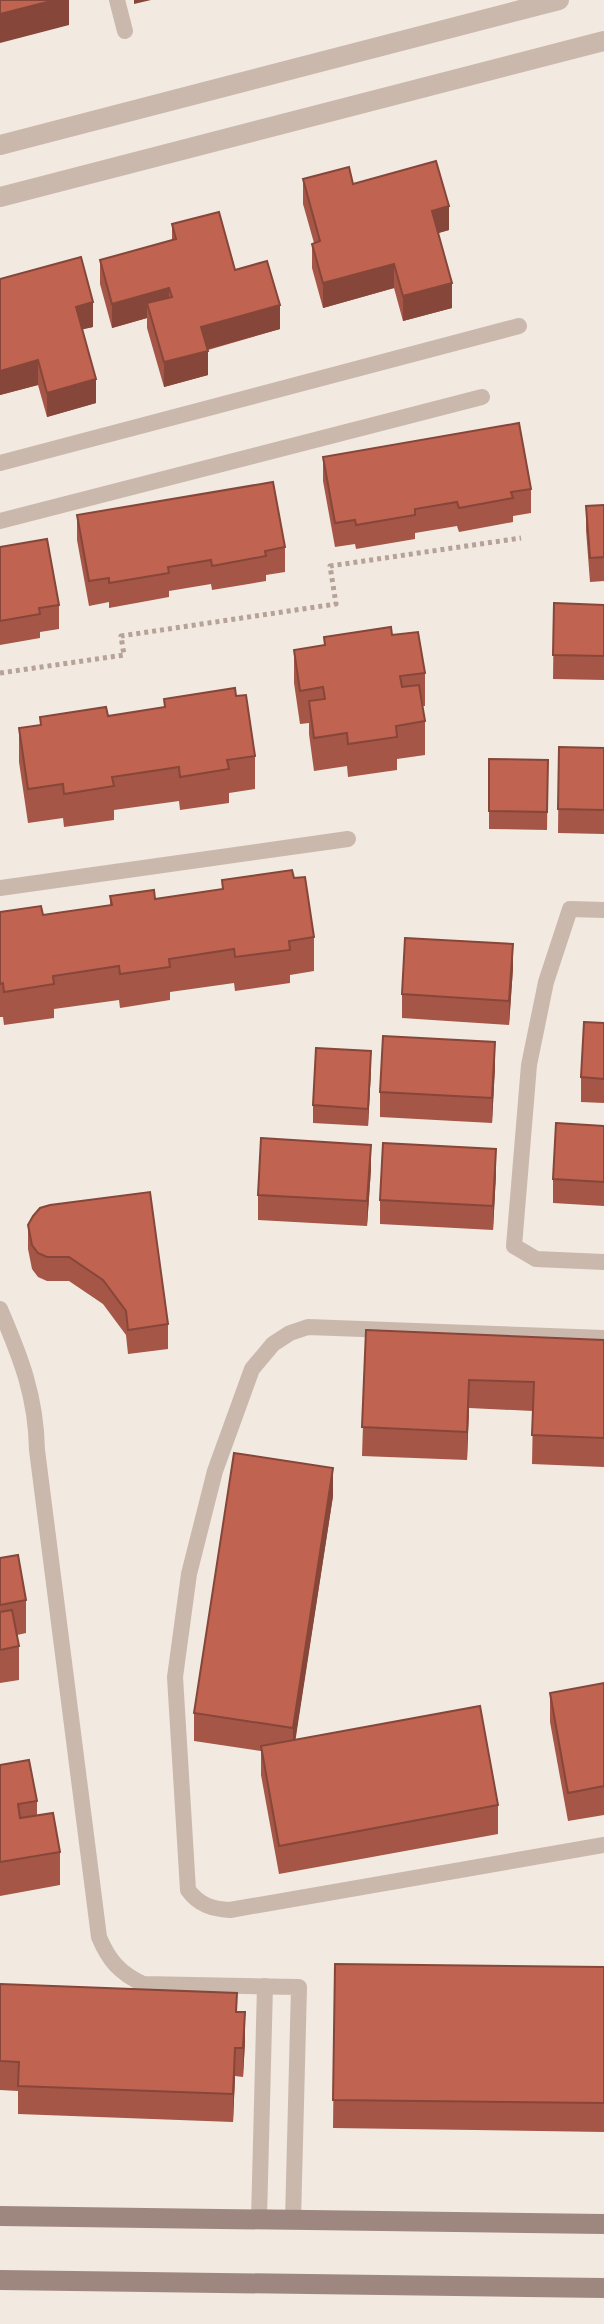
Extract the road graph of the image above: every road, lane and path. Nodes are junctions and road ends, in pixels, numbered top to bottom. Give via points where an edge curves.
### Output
1 (117, 0) edge
2 (559, 0) edge
3 (125, 31) dead end
4 (604, 41) edge
5 (0, 145) edge
6 (0, 197) edge
7 (519, 326) dead end
8 (482, 397) dead end
9 (0, 463) edge
10 (0, 521) edge
11 (521, 538) dead end
12 (0, 673) edge
13 (348, 839) dead end
14 (0, 888) edge
15 (604, 910) edge
16 (604, 1262) edge
17 (0, 1309) edge
18 (604, 1338) edge
19 (604, 1845) edge
20 (265, 1986) junction
21 (0, 2216) edge
22 (259, 2219) junction
23 (293, 2220) junction
24 (604, 2224) edge
25 (0, 2280) edge
26 (604, 2288) edge

1 - 3 lane
2 - 5 street
4 - 6 street
7 - 9 lane
8 - 10 lane
11 - 12 path via 330,566 336,604 121,636 124,655
13 - 14 lane
15 - 16 lane via 570,909 546,982 529,1065 514,1246 536,1259
17 - 20 lane via 32,1394 99,1937 122,1973 143,1984
18 - 19 lane via 308,1327 273,1344 252,1369 215,1471 189,1574 175,1677 188,1890 211,1909 230,1910
20 - 22 lane
20 - 23 lane via 299,1987
21 - 22 main road
22 - 23 main road
23 - 24 main road
25 - 26 main road

